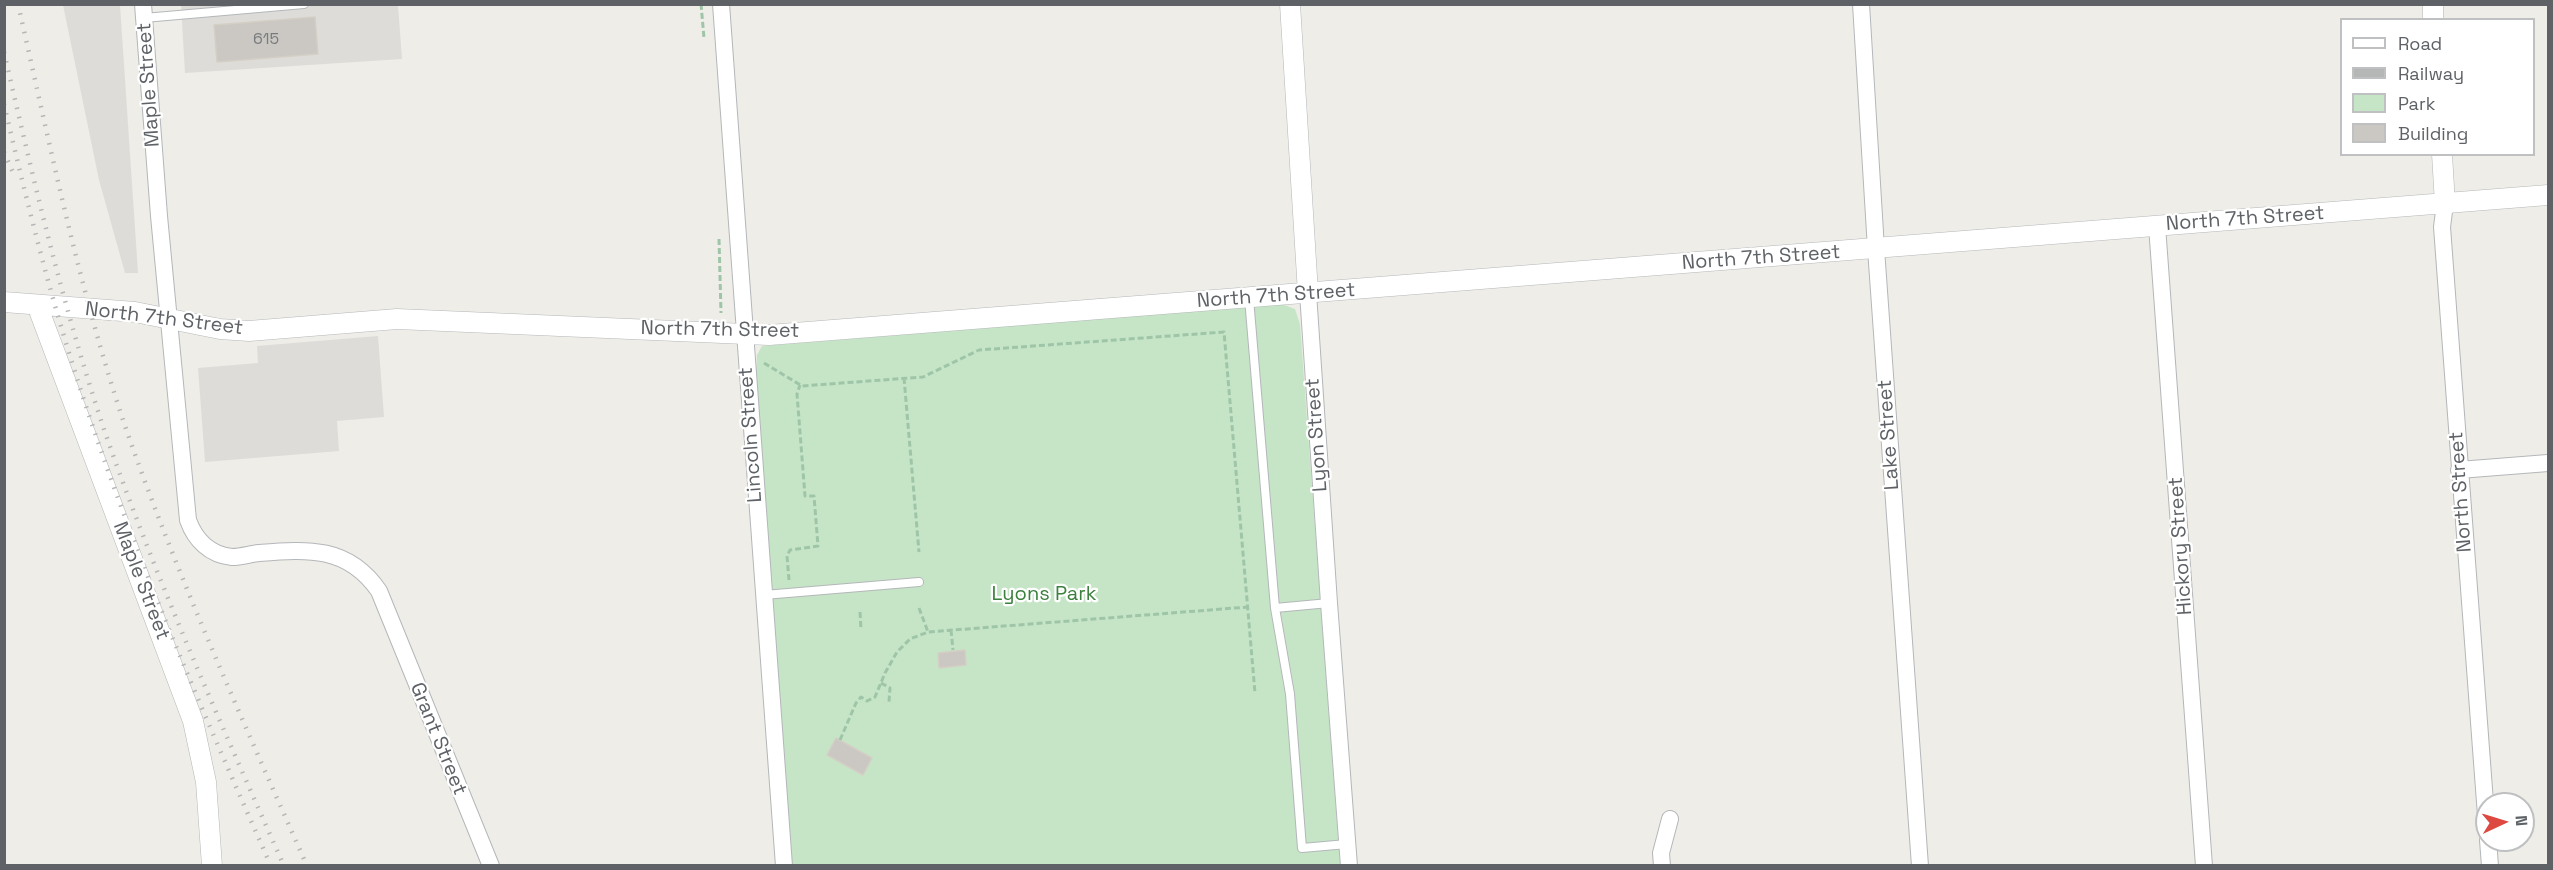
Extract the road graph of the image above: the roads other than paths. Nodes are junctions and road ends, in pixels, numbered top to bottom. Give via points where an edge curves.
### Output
1 (304, 4) edge
2 (721, 4) edge
3 (1290, 4) edge
4 (1861, 4) edge
5 (144, 11) edge
6 (2442, 156) edge
7 (2548, 195) edge
8 (2445, 204) junction
9 (2157, 226) junction
10 (1876, 249) junction
11 (1308, 293) junction
12 (1249, 298) junction
13 (4, 302) edge
14 (37, 305) junction
15 (169, 319) junction
16 (745, 342) junction
17 (2548, 463) edge
18 (2459, 470) junction
19 (212, 551) joint
20 (919, 582) dead end
21 (763, 595) junction
22 (1329, 603) junction
23 (1275, 608) junction
24 (2484, 792) edge
25 (1670, 819) dead end
26 (1347, 844) junction
27 (213, 866) edge
28 (491, 866) edge
29 (784, 866) edge
30 (1349, 866) edge
31 (1662, 866) edge
32 (1920, 866) edge
33 (2204, 866) edge

1 - 5 lane
2 - 16 street, Lincoln Street
3 - 11 street, Lyon Street
4 - 10 street, Lake Street
5 - 15 street, Maple Street
6 - 8 street, North Street
7 - 8 street, North 7th Street
8 - 9 street, North 7th Street
8 - 18 street, North Street via 2442,227
9 - 10 street, North 7th Street
9 - 33 street, Hickory Street
10 - 11 street, North 7th Street
10 - 32 street, Lake Street
11 - 12 street, North 7th Street
11 - 22 street, Lyon Street
12 - 16 street, North 7th Street via 769,335
12 - 23 lane
13 - 14 street, North 7th Street
14 - 15 street, North 7th Street via 116,310
14 - 27 street, Maple Street via 193,721 206,782
15 - 16 street, North 7th Street via 249,331 396,320 480,321 722,333
15 - 19 street, Maple Street via 188,520 197,538
16 - 21 street, Lincoln Street
17 - 18 street
18 - 24 street, North Street
19 - 28 street, Grant Street via 232,556 324,552 345,559 379,591
20 - 21 lane
21 - 29 street, Lincoln Street
22 - 23 lane
22 - 26 street, Lyon Street
23 - 26 lane via 1290,694 1302,848
25 - 31 street via 1661,853
26 - 30 street, Lyon Street

